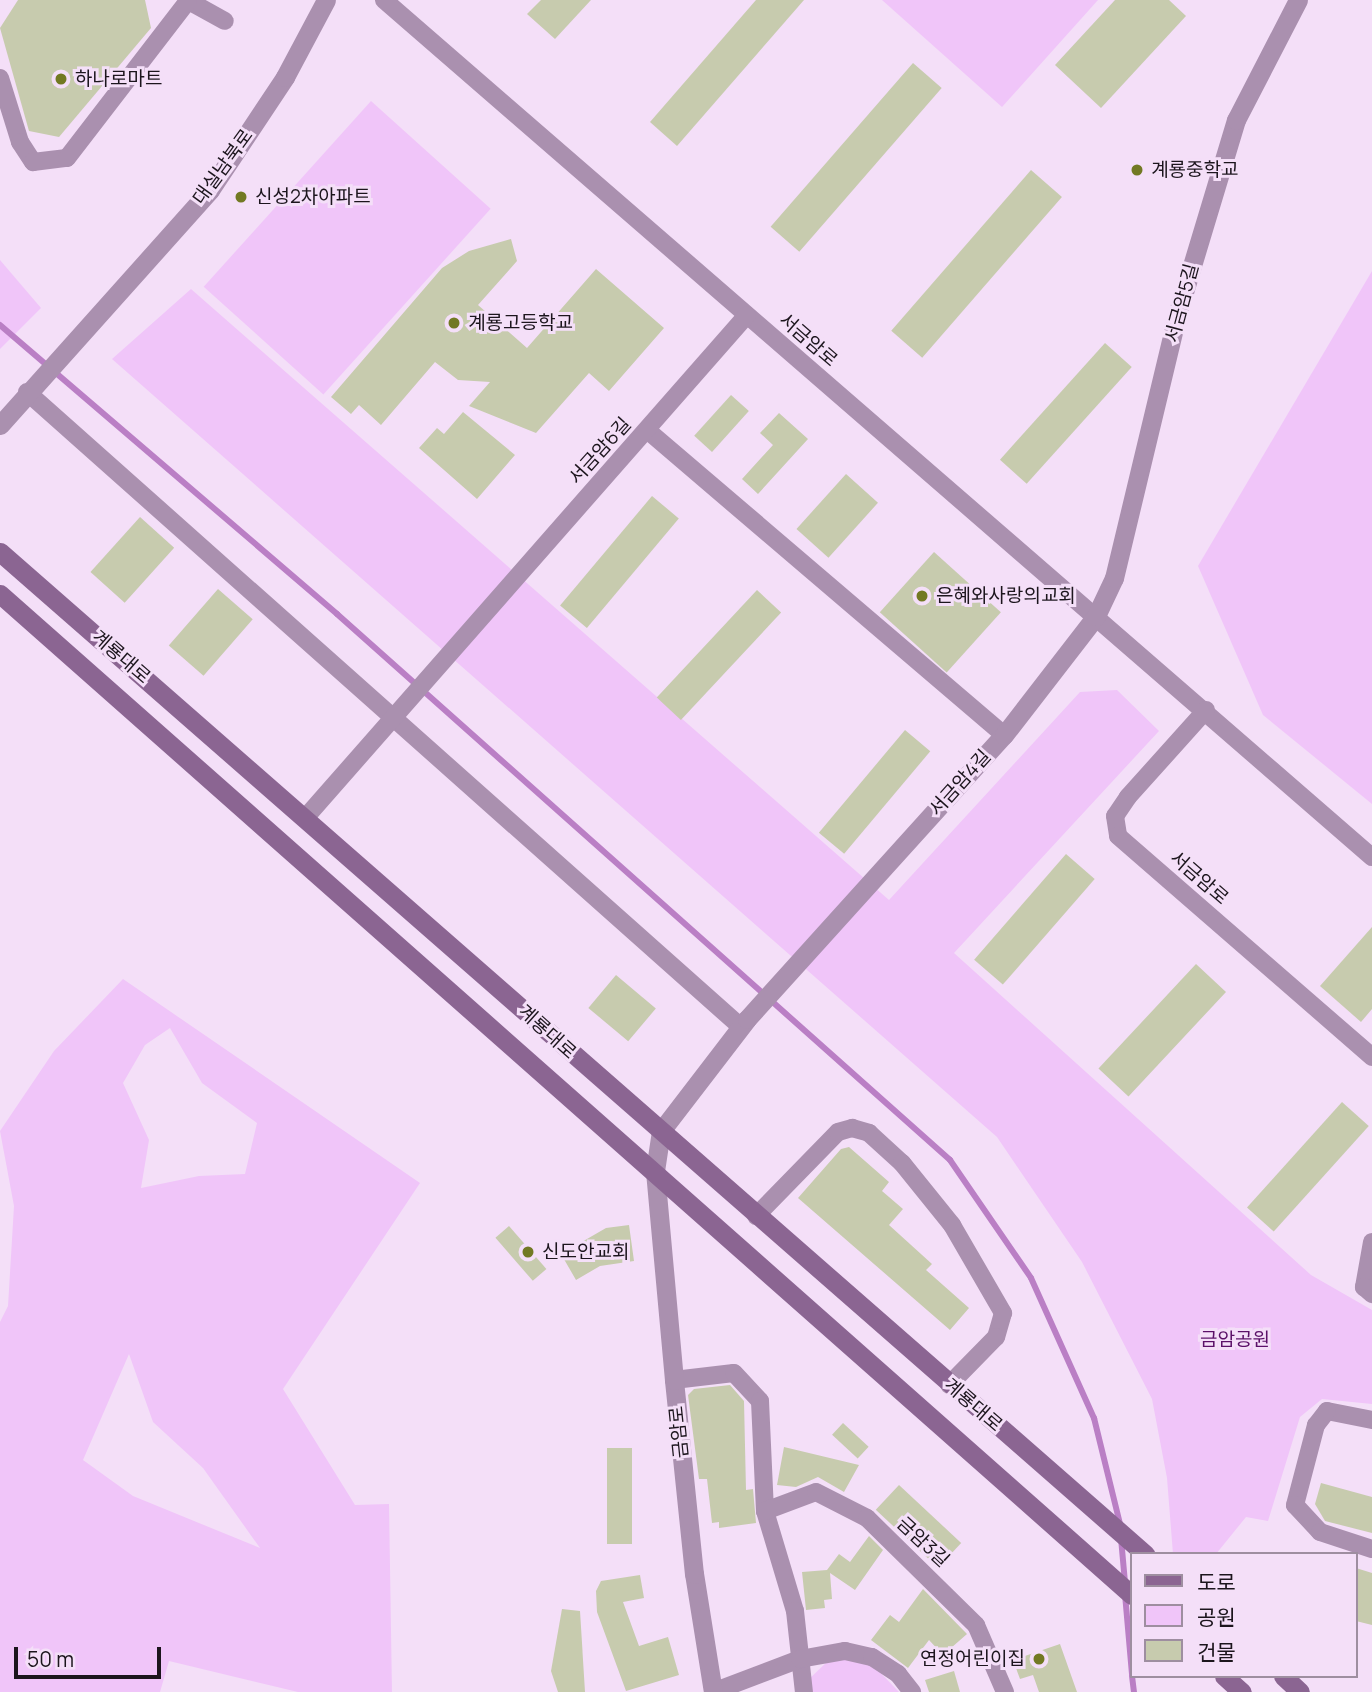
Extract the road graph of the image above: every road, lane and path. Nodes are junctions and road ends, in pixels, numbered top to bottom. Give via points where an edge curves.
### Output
1 (326, 0) edge
2 (384, 0) edge
3 (1298, 0) edge
4 (187, 1) edge
5 (225, 21) dead end
6 (0, 78) edge
7 (747, 316) junction
8 (27, 392) junction
9 (0, 425) edge
10 (647, 430) junction
11 (0, 552) edge
12 (0, 594) edge
13 (1096, 616) junction
14 (1206, 710) junction
15 (395, 716) junction
16 (1004, 734) junction
17 (306, 817) junction
18 (1372, 857) edge
19 (744, 1023) junction
20 (1372, 1057) edge
21 (661, 1131) junction
22 (655, 1171) junction
23 (756, 1216) junction
24 (1372, 1242) edge
25 (1372, 1294) edge
26 (674, 1380) junction
27 (949, 1385) junction
28 (1372, 1420) edge
29 (765, 1511) junction
30 (1372, 1549) edge
31 (1143, 1552) edge
32 (1130, 1593) edge
33 (800, 1659) junction
34 (1226, 1678) edge
35 (1285, 1678) edge
36 (713, 1692) edge
37 (804, 1692) edge
38 (912, 1692) edge
39 (1005, 1692) edge
40 (1242, 1692) edge
41 (1300, 1692) edge

1 - 8 street, 대실남북로 via 285,77 210,190
2 - 7 street, 서금암로
3 - 13 street, 서금암5길 via 1236,120 1178,312 1114,579
4 - 5 street
4 - 6 street via 67,159 33,162 20,142
7 - 10 street, 서금암6길
7 - 13 street, 서금암로
8 - 9 street
8 - 15 street
10 - 15 street, 서금암6길
10 - 16 street
11 - 17 main road, 계룡대로
12 - 22 main road, 계룡대로
13 - 14 street, 서금암로
13 - 16 street, 서금암4길
14 - 18 street, 서금암로
14 - 20 street, 서금암로 via 1128,797 1115,816 1118,836
15 - 17 street
15 - 19 street
16 - 19 street, 서금암4길
17 - 21 main road, 계룡대로
19 - 21 street
21 - 22 street
21 - 23 main road, 계룡대로
22 - 26 street, 금암로
22 - 32 main road, 계룡대로
23 - 27 main road, 계룡대로
23 - 27 street via 838,1132 852,1128 869,1133 902,1163 952,1225 1003,1313 996,1337
24 - 25 street via 1364,1287
26 - 29 street via 734,1373 750,1384 760,1401
26 - 36 street, 금암로 via 694,1574
27 - 31 main road, 계룡대로
28 - 30 street via 1327,1411 1316,1425 1295,1505 1320,1532
29 - 33 street via 795,1611
29 - 39 street, 금암3길 via 816,1492 867,1518 976,1625 1002,1675
33 - 36 street, 금암로
33 - 37 street
33 - 38 street, 금암로 via 845,1651 872,1657
34 - 40 main road
35 - 41 main road

